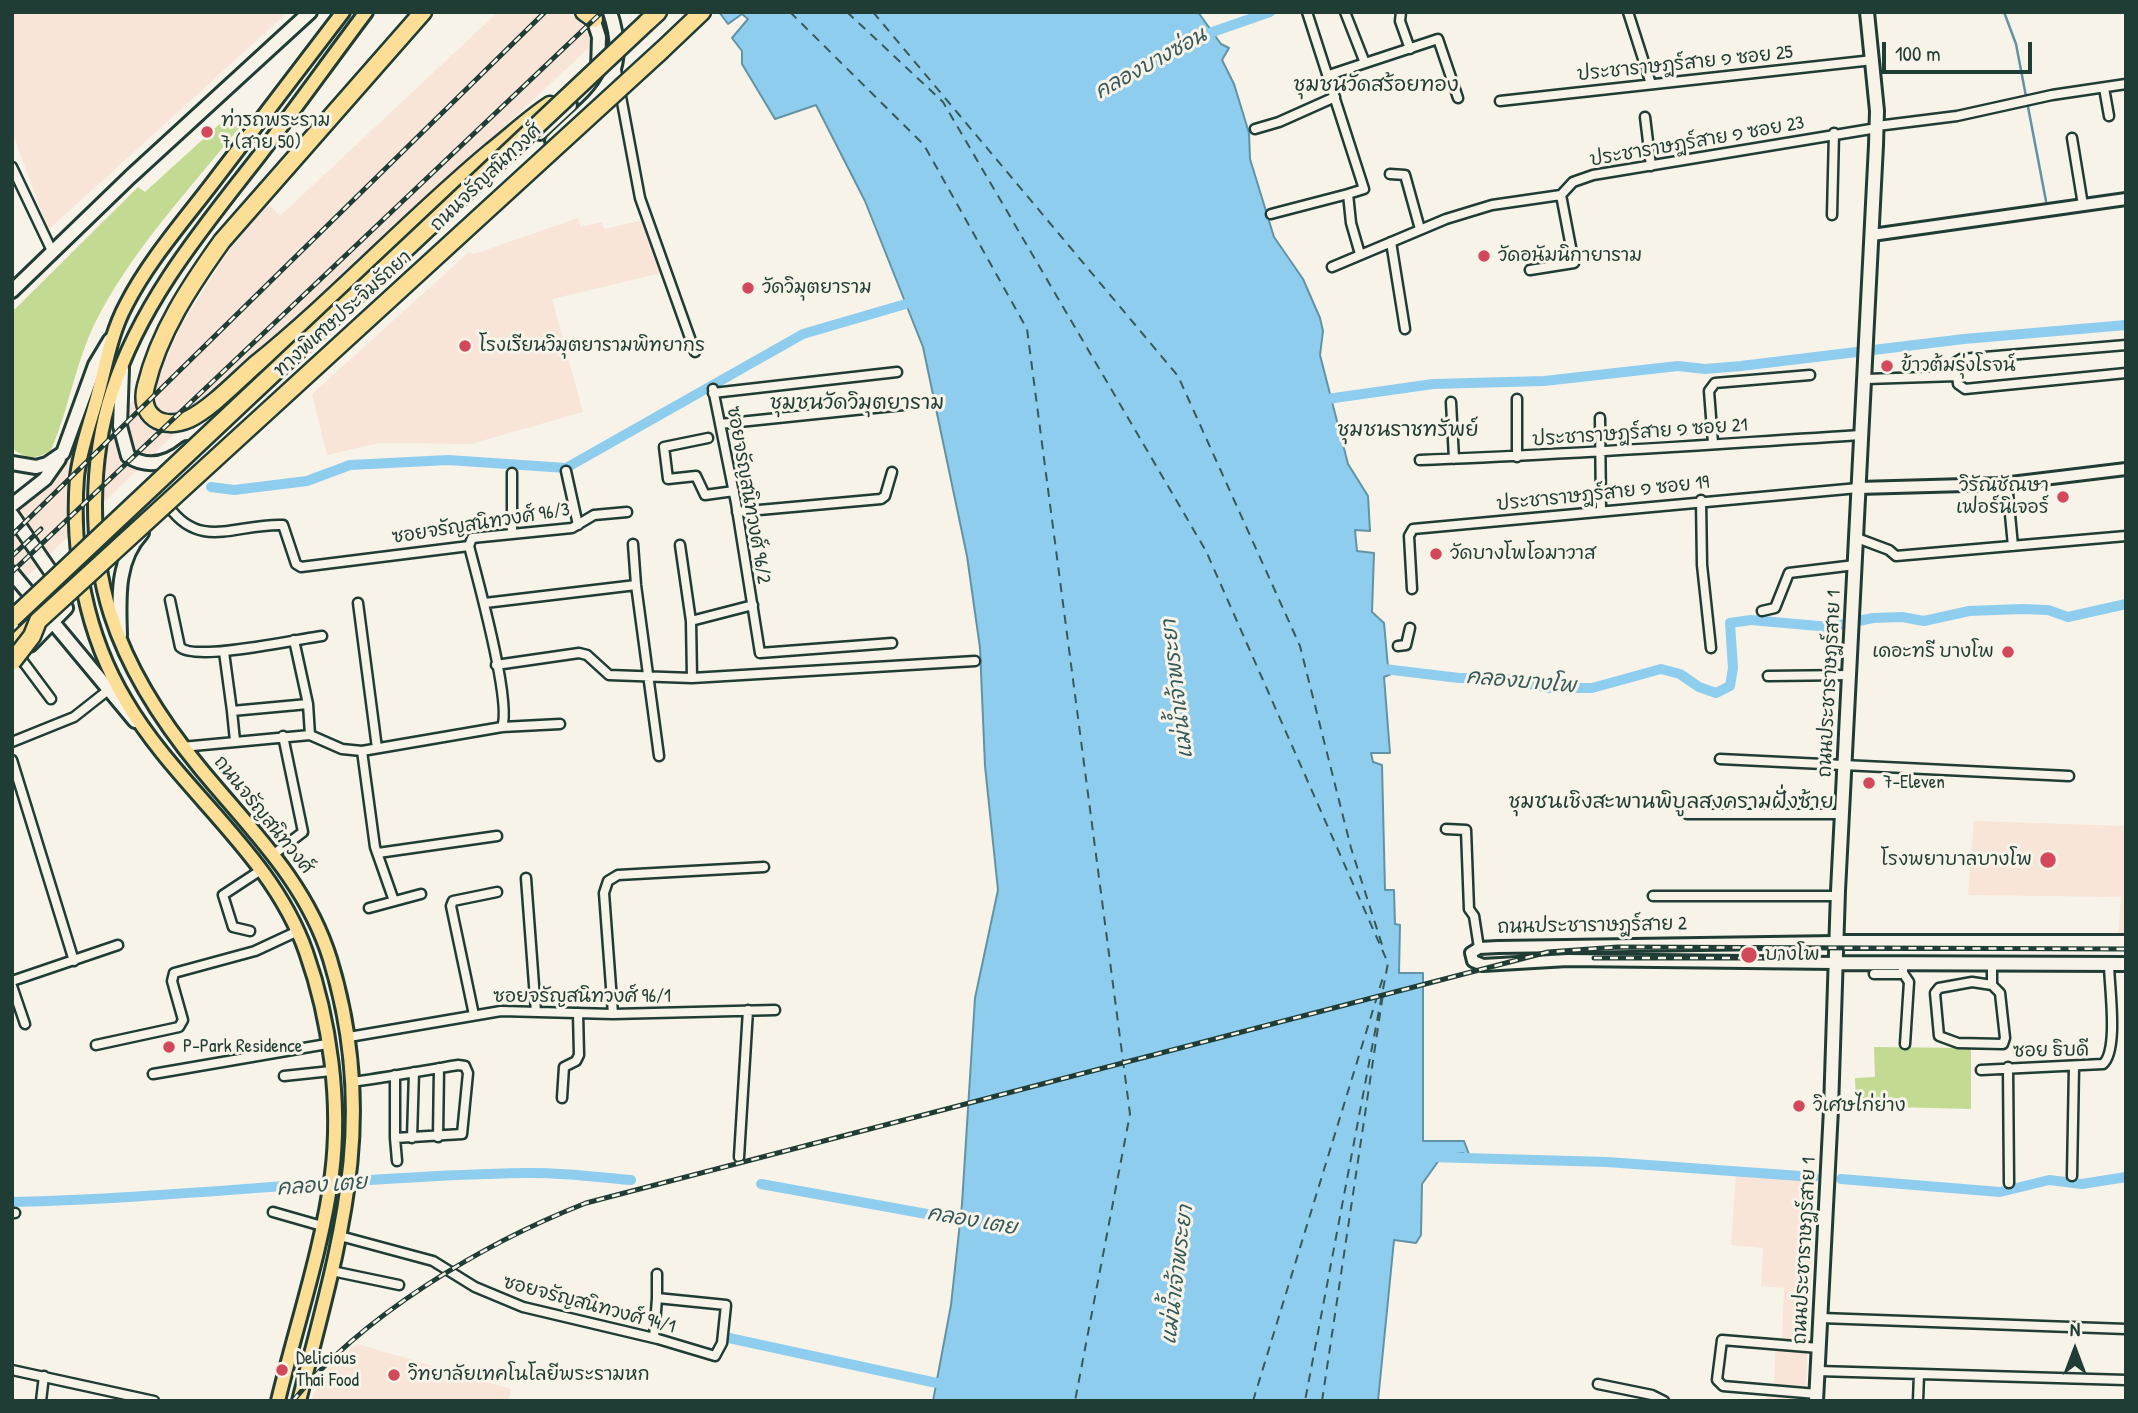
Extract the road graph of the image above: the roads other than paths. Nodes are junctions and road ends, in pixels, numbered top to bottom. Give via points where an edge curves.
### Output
1 (310, 12) edge
2 (343, 12) edge
3 (366, 12) edge
4 (423, 12) edge
5 (610, 12) edge
6 (658, 12) edge
7 (702, 12) edge
8 (1307, 12) edge
9 (1345, 12) edge
10 (1401, 12) edge
11 (1628, 12) edge
12 (1867, 12) edge
13 (590, 15) edge
14 (1410, 49) junction
15 (1873, 60) junction
16 (1365, 63) junction
17 (616, 70) junction
18 (1329, 75) junction
19 (1651, 84) junction
20 (2126, 84) edge
21 (576, 89) junction
22 (2104, 89) junction
23 (1335, 97) junction
24 (1458, 98) dead end
25 (1500, 101) dead end
26 (2109, 116) dead end
27 (1645, 117) dead end
28 (1877, 127) junction
29 (1255, 129) dead end
30 (1834, 133) junction
31 (2072, 138) dead end
32 (1651, 166) junction
33 (12, 167) edge
34 (1390, 174) dead end
35 (1348, 194) junction
36 (1561, 195) junction
37 (2126, 199) edge
38 (2082, 205) junction
39 (1270, 214) dead end
40 (1832, 215) dead end
41 (1420, 229) junction
42 (1872, 234) junction
43 (1391, 242) junction
44 (52, 251) junction
45 (1360, 254) junction
46 (1332, 267) dead end
47 (1530, 270) dead end
48 (12, 291) edge
49 (1405, 329) dead end
50 (115, 332) junction
51 (2126, 345) edge
52 (695, 352) dead end
53 (123, 362) junction
54 (897, 372) dead end
55 (2126, 373) edge
56 (1811, 374) dead end
57 (1957, 376) junction
58 (1866, 379) junction
59 (1517, 399) dead end
60 (1451, 402) dead end
61 (913, 404) dead end
62 (1600, 418) dead end
63 (720, 424) junction
64 (210, 428) junction
65 (1863, 435) junction
66 (708, 438) dead end
67 (1713, 443) junction
68 (62, 453) junction
69 (1602, 453) junction
70 (1517, 457) junction
71 (1454, 458) junction
72 (220, 460) junction
73 (1420, 460) dead end
74 (12, 463) edge
75 (2126, 469) edge
76 (566, 471) dead end
77 (892, 472) dead end
78 (512, 473) dead end
79 (2007, 483) junction
80 (1858, 488) junction
81 (734, 491) junction
82 (1701, 500) junction
83 (12, 505) edge
84 (169, 508) junction
85 (1601, 510) junction
86 (627, 512) dead end
87 (737, 512) junction
88 (12, 515) edge
89 (578, 525) junction
90 (512, 532) junction
91 (2126, 536) edge
92 (1857, 538) junction
93 (633, 544) dead end
94 (680, 544) dead end
95 (2013, 545) junction
96 (469, 546) junction
97 (1855, 565) junction
98 (12, 573) edge
99 (636, 585) junction
100 (23, 586) junction
101 (1412, 590) dead end
102 (170, 600) dead end
103 (358, 603) dead end
104 (485, 603) junction
105 (752, 605) junction
106 (1762, 611) dead end
107 (14, 613) edge
108 (691, 621) junction
109 (44, 627) junction
110 (1410, 628) dead end
111 (322, 636) dead end
112 (67, 639) junction
113 (120, 639) junction
114 (294, 640) junction
115 (892, 643) dead end
116 (1398, 646) dead end
117 (1711, 648) dead end
118 (224, 652) junction
119 (14, 656) edge
120 (975, 661) dead end
121 (496, 665) junction
122 (1850, 675) junction
123 (1768, 676) dead end
124 (692, 678) junction
125 (648, 679) junction
126 (107, 691) junction
127 (51, 699) dead end
128 (308, 704) junction
129 (232, 711) junction
130 (560, 724) dead end
131 (502, 727) junction
132 (145, 732) junction
133 (310, 735) junction
134 (282, 736) junction
135 (235, 741) junction
136 (12, 742) edge
137 (182, 747) junction
138 (377, 748) junction
139 (362, 751) junction
140 (659, 756) dead end
141 (1720, 759) dead end
142 (12, 760) edge
143 (1845, 767) junction
144 (2069, 776) dead end
145 (1686, 814) dead end
146 (1842, 814) junction
147 (1446, 829) dead end
148 (497, 836) dead end
149 (378, 853) junction
150 (274, 854) junction
151 (764, 867) dead end
152 (261, 870) junction
153 (526, 878) dead end
154 (497, 892) dead end
155 (421, 894) dead end
156 (1838, 896) junction
157 (1653, 897) dead end
158 (394, 901) junction
159 (369, 908) dead end
160 (250, 931) dead end
161 (298, 931) junction
162 (1836, 942) junction
163 (2126, 942) edge
164 (118, 945) dead end
165 (1479, 948) junction
166 (74, 961) junction
167 (1835, 962) junction
168 (1992, 963) junction
169 (2109, 964) junction
170 (2126, 964) edge
171 (1903, 968) junction
172 (1874, 974) dead end
173 (12, 981) edge
174 (1992, 985) junction
175 (12, 986) edge
176 (748, 1010) junction
177 (775, 1010) dead end
178 (536, 1012) junction
179 (578, 1013) junction
180 (614, 1014) junction
181 (474, 1015) junction
182 (25, 1024) dead end
183 (349, 1037) junction
184 (327, 1044) junction
185 (1905, 1044) dead end
186 (96, 1045) dead end
187 (2008, 1067) junction
188 (2074, 1067) junction
189 (439, 1068) junction
190 (1981, 1070) dead end
191 (331, 1071) junction
192 (414, 1072) junction
193 (153, 1074) dead end
194 (395, 1075) junction
195 (284, 1076) dead end
196 (352, 1082) junction
197 (562, 1098) dead end
198 (438, 1137) junction
199 (412, 1138) junction
200 (395, 1139) junction
201 (738, 1157) dead end
202 (397, 1161) dead end
203 (2072, 1176) dead end
204 (2009, 1183) dead end
205 (273, 1212) dead end
206 (322, 1226) junction
207 (340, 1236) junction
208 (332, 1271) junction
209 (657, 1274) dead end
210 (398, 1285) dead end
211 (657, 1298) junction
212 (1821, 1318) junction
213 (2126, 1329) edge
214 (654, 1338) junction
215 (1819, 1348) junction
216 (12, 1370) edge
217 (1818, 1371) junction
218 (1919, 1374) junction
219 (44, 1376) junction
220 (2126, 1380) edge
221 (1598, 1384) dead end
222 (1816, 1398) edge
223 (149, 1400) edge
224 (41, 1401) edge
225 (278, 1401) edge
226 (299, 1401) edge
227 (1664, 1401) edge
228 (1918, 1401) edge

1 - 44 main road
2 - 50 main road, ถนนจรัญสนิทวงศ์ via 145,274
3 - 53 main road, ถนนจรัญสนิทวงศ์ via 169,276
4 - 21 highway, bridge via 222,241 195,279 152,364 143,402 155,421 170,424 192,418 298,331 456,181
5 - 17 main road via 616,35
6 - 21 highway, ทางพิเศษประจิมรัถยา, bridge
7 - 109 highway, ทางพิเศษประจิมรัถยา, bridge
8 - 18 street
9 - 16 street
10 - 14 street
11 - 19 street
12 - 15 main road, ถนนประชาราษฎร์สาย 1
13 - 64 main road, ถนนจรัญสนิทวงศ์ via 599,37 600,64 580,95 415,244 358,289
14 - 16 street
14 - 24 street via 1439,39
15 - 19 street, ประชาราษฎร์สาย ๑ ซอย 25
15 - 28 main road, ถนนประชาราษฎร์สาย 1
16 - 18 street
17 - 52 street via 640,198
17 - 72 main road, ถนนจรัญสนิทวงศ์ via 608,86 424,264 381,312
18 - 23 street
19 - 25 street, ประชาราษฎร์สาย ๑ ซอย 25
20 - 22 street, ประชาราษฎร์สาย ๑ ซอย 23
21 - 107 highway, ทางพิเศษประจิมรัถยา, bridge
22 - 26 street
22 - 28 street, ประชาราษฎร์สาย ๑ ซอย 23
23 - 29 street
23 - 35 street via 1364,189
27 - 32 street
28 - 30 street, ประชาราษฎร์สาย ๑ ซอย 23
28 - 42 main road, ถนนประชาราษฎร์สาย 1
30 - 32 street, ประชาราษฎร์สาย ๑ ซอย 23
30 - 40 street
31 - 38 street
32 - 36 street, ประชาราษฎร์สาย ๑ ซอย 23 via 1593,175 1573,182
33 - 44 street
34 - 41 street via 1405,175
35 - 39 street
35 - 45 street
36 - 41 street, ประชาราษฎร์สาย ๑ ซอย 23 via 1492,205
36 - 47 street via 1574,263
37 - 38 street
38 - 42 street
41 - 43 street, ประชาราษฎร์สาย ๑ ซอย 23
42 - 58 main road, ถนนประชาราษฎร์สาย 1
43 - 45 street, ประชาราษฎร์สาย ๑ ซอย 23
43 - 49 street
44 - 48 main road
45 - 46 street, ประชาราษฎร์สาย ๑ ซอย 23
50 - 68 main road via 95,365
50 - 132 main road, ถนนจรัญสนิทวงศ์ via 77,475 78,537 92,626 124,699
51 - 57 street via 1961,359 1956,362
53 - 64 main road, ถนนจรัญสนิทวงศ์ via 120,426 128,456 152,465 181,453
53 - 113 main road, ถนนจรัญสนิทวงศ์ via 111,395 97,470 99,555
54 - 63 street, ซอยจรัญสนิทวงศ์ 96/2 via 713,391
55 - 57 street via 1965,389
56 - 67 street via 1715,383 1709,391
57 - 58 street
58 - 65 main road, ถนนประชาราษฎร์สาย 1
59 - 70 street
60 - 71 street
61 - 63 street
62 - 69 street
63 - 81 street, ซอยจรัญสนิทวงศ์ 96/2
64 - 72 main road via 197,452 199,458
65 - 67 street, ประชาราษฎร์สาย ๑ ซอย 21
65 - 80 main road, ถนนประชาราษฎร์สาย 1
66 - 81 street via 664,447 668,479 696,476 705,495
67 - 69 street, ประชาราษฎร์สาย ๑ ซอย 21
68 - 74 main road via 36,467
68 - 83 main road via 46,479
69 - 70 street, ประชาราษฎร์สาย ๑ ซอย 21
69 - 85 street
70 - 71 street, ประชาราษฎร์สาย ๑ ซอย 21
71 - 73 street, ประชาราษฎร์สาย ๑ ซอย 21
72 - 84 main road, ถนนจรัญสนิทวงศ์
75 - 79 street
76 - 89 street
77 - 87 street via 881,499
78 - 90 street
79 - 80 street
79 - 95 street
80 - 82 street, ประชาราษฎร์สาย ๑ ซอย 19
80 - 92 main road, ถนนประชาราษฎร์สาย 1
81 - 87 street, ซอยจรัญสนิทวงศ์ 96/2
82 - 85 street, ประชาราษฎร์สาย ๑ ซอย 19
82 - 117 street
84 - 96 street, ซอยจรัญสนิทวงศ์ 96/3 via 184,526 200,532 283,525 301,567
84 - 113 main road, ถนนจรัญสนิทวงศ์ via 134,541 128,555 119,589
85 - 101 street, ประชาราษฎร์สาย ๑ ซอย 19 via 1413,529 1409,536
86 - 89 street, ซอยจรัญสนิทวงศ์ 96/3 via 594,515
87 - 105 street, ซอยจรัญสนิทวงศ์ 96/2
88 - 109 main road via 66,608
89 - 90 street, ซอยจรัญสนิทวงศ์ 96/3
90 - 96 street, ซอยจรัญสนิทวงศ์ 96/3 via 472,538
91 - 95 street
92 - 95 street via 1896,556
92 - 97 main road, ถนนประชาราษฎร์สาย 1
93 - 99 street
94 - 108 street
96 - 104 street
97 - 106 street via 1789,573 1775,608
97 - 122 main road, ถนนประชาราษฎร์สาย 1
98 - 100 main road, ถนนจรัญสนิทวงศ์
99 - 104 street
99 - 125 street
100 - 107 main road via 24,596
100 - 109 main road, ถนนจรัญสนิทวงศ์
102 - 118 street via 183,650
103 - 138 street
104 - 121 street
105 - 108 street, ซอยจรัญสนิทวงศ์ 96/2
105 - 115 street via 761,653
108 - 124 street
109 - 112 main road, ถนนจรัญสนิทวงศ์
109 - 112 main road
109 - 119 highway, ทางพิเศษประจิมรัถยา, bridge
110 - 116 street via 1406,645
111 - 114 street
112 - 126 main road, ถนนจรัญสนิทวงศ์
113 - 137 main road, ถนนจรัญสนิทวงศ์ via 149,697
114 - 118 street
114 - 128 street
118 - 129 street
119 - 127 street
120 - 124 street
121 - 125 street via 579,653 587,655 604,674
121 - 131 street via 505,720
122 - 123 street
122 - 143 main road, ถนนประชาราษฎร์สาย 1
124 - 125 street
125 - 140 street
126 - 132 main road, ถนนจรัญสนิทวงศ์
126 - 136 street via 74,717
128 - 129 street
128 - 133 street
129 - 135 street
130 - 131 street
131 - 138 street
132 - 152 main road, ถนนจรัญสนิทวงศ์
133 - 134 street
133 - 139 street via 342,749
134 - 135 street
134 - 150 street via 303,832
135 - 137 street
137 - 150 main road, ถนนจรัญสนิทวงศ์
138 - 139 street
139 - 149 street
141 - 143 street
142 - 166 street
143 - 144 street
143 - 146 main road, ถนนประชาราษฎร์สาย 1
145 - 146 street
146 - 156 main road, ถนนประชาราษฎร์สาย 1
147 - 165 street via 1466,830 1469,909 1475,916
148 - 149 street
149 - 158 street
150 - 183 main road, ถนนจรัญสนิทวงศ์ via 317,922
151 - 180 street via 626,875 608,881 604,893
152 - 160 street via 223,895 233,927
152 - 161 main road, ถนนจรัญสนิทวงศ์
153 - 178 street
154 - 181 street via 453,901 451,906
155 - 158 street
156 - 157 street
156 - 162 main road, ถนนประชาราษฎร์สาย 1
158 - 159 street
161 - 184 main road, ถนนจรัญสนิทวงศ์ via 316,983
161 - 186 street via 255,951 174,973 183,1020 179,1027
162 - 163 main road, ถนนประชาราษฎร์สาย 2
162 - 165 street, ถนนประชาราษฎร์สาย 2
162 - 167 main road, ถนนประชาราษฎร์สาย 1
164 - 166 street
165 - 167 street, ถนนประชาราษฎร์สาย 2 via 1471,958 1483,965 1568,960
166 - 173 street
167 - 171 main road, ถนนประชาราษฎร์สาย 2
167 - 212 main road, ถนนประชาราษฎร์สาย 1
168 - 169 main road, ถนนประชาราษฎร์สาย 2
168 - 171 main road, ถนนประชาราษฎร์สาย 2
168 - 174 street
169 - 170 main road, ถนนประชาราษฎร์สาย 2
169 - 188 street, ซอย ธิบดี via 2110,1052 2098,1066
171 - 172 street
171 - 185 street via 1909,982
174 - 174 street via 1972,982 1939,988 1935,993 1939,1036 1958,1043 2003,1044 2000,993
175 - 182 street
176 - 177 street, ซอยจรัญสนิทวงศ์ 96/1
176 - 180 street, ซอยจรัญสนิทวงศ์ 96/1
176 - 201 street
178 - 179 street, ซอยจรัญสนิทวงศ์ 96/1
178 - 181 street, ซอยจรัญสนิทวงศ์ 96/1
179 - 180 street, ซอยจรัญสนิทวงศ์ 96/1
179 - 197 street via 579,1055 565,1067
181 - 183 street, ซอยจรัญสนิทวงศ์ 96/1
183 - 196 main road, ถนนจรัญสนิทวงศ์
184 - 191 main road, ถนนจรัญสนิทวงศ์
184 - 193 street
187 - 188 street, ซอย ธิบดี
187 - 190 street, ซอย ธิบดี
187 - 204 street
188 - 203 street
189 - 192 street
189 - 198 street
189 - 198 street via 465,1066 468,1073 462,1134
191 - 195 street
191 - 206 main road, ถนนจรัญสนิทวงศ์ via 332,1172
192 - 194 street
192 - 199 street
194 - 196 street
194 - 200 street
196 - 207 main road, ถนนจรัญสนิทวงศ์ via 352,1171
198 - 199 street
199 - 200 street
200 - 202 street
205 - 206 street
206 - 225 main road, ถนนจรัญสนิทวงศ์
207 - 208 main road, ถนนจรัญสนิทวงศ์
207 - 214 street, ซอยจรัญสนิทวงศ์ 94/1 via 433,1261 475,1287 523,1307
208 - 210 street
208 - 226 main road, ถนนจรัญสนิทวงศ์
209 - 211 street
211 - 214 street
211 - 214 street, ซอยจรัญสนิทวงศ์ 94/1 via 726,1305 722,1343 715,1356
212 - 213 street
212 - 215 main road, ถนนประชาราษฎร์สาย 1
215 - 217 main road, ถนนประชาราษฎร์สาย 1
215 - 222 street via 1722,1340 1717,1380 1723,1385
216 - 219 street
217 - 218 street
217 - 222 main road, ถนนประชาราษฎร์สาย 1
218 - 220 street
218 - 228 street
219 - 223 street
219 - 224 street
221 - 227 street

